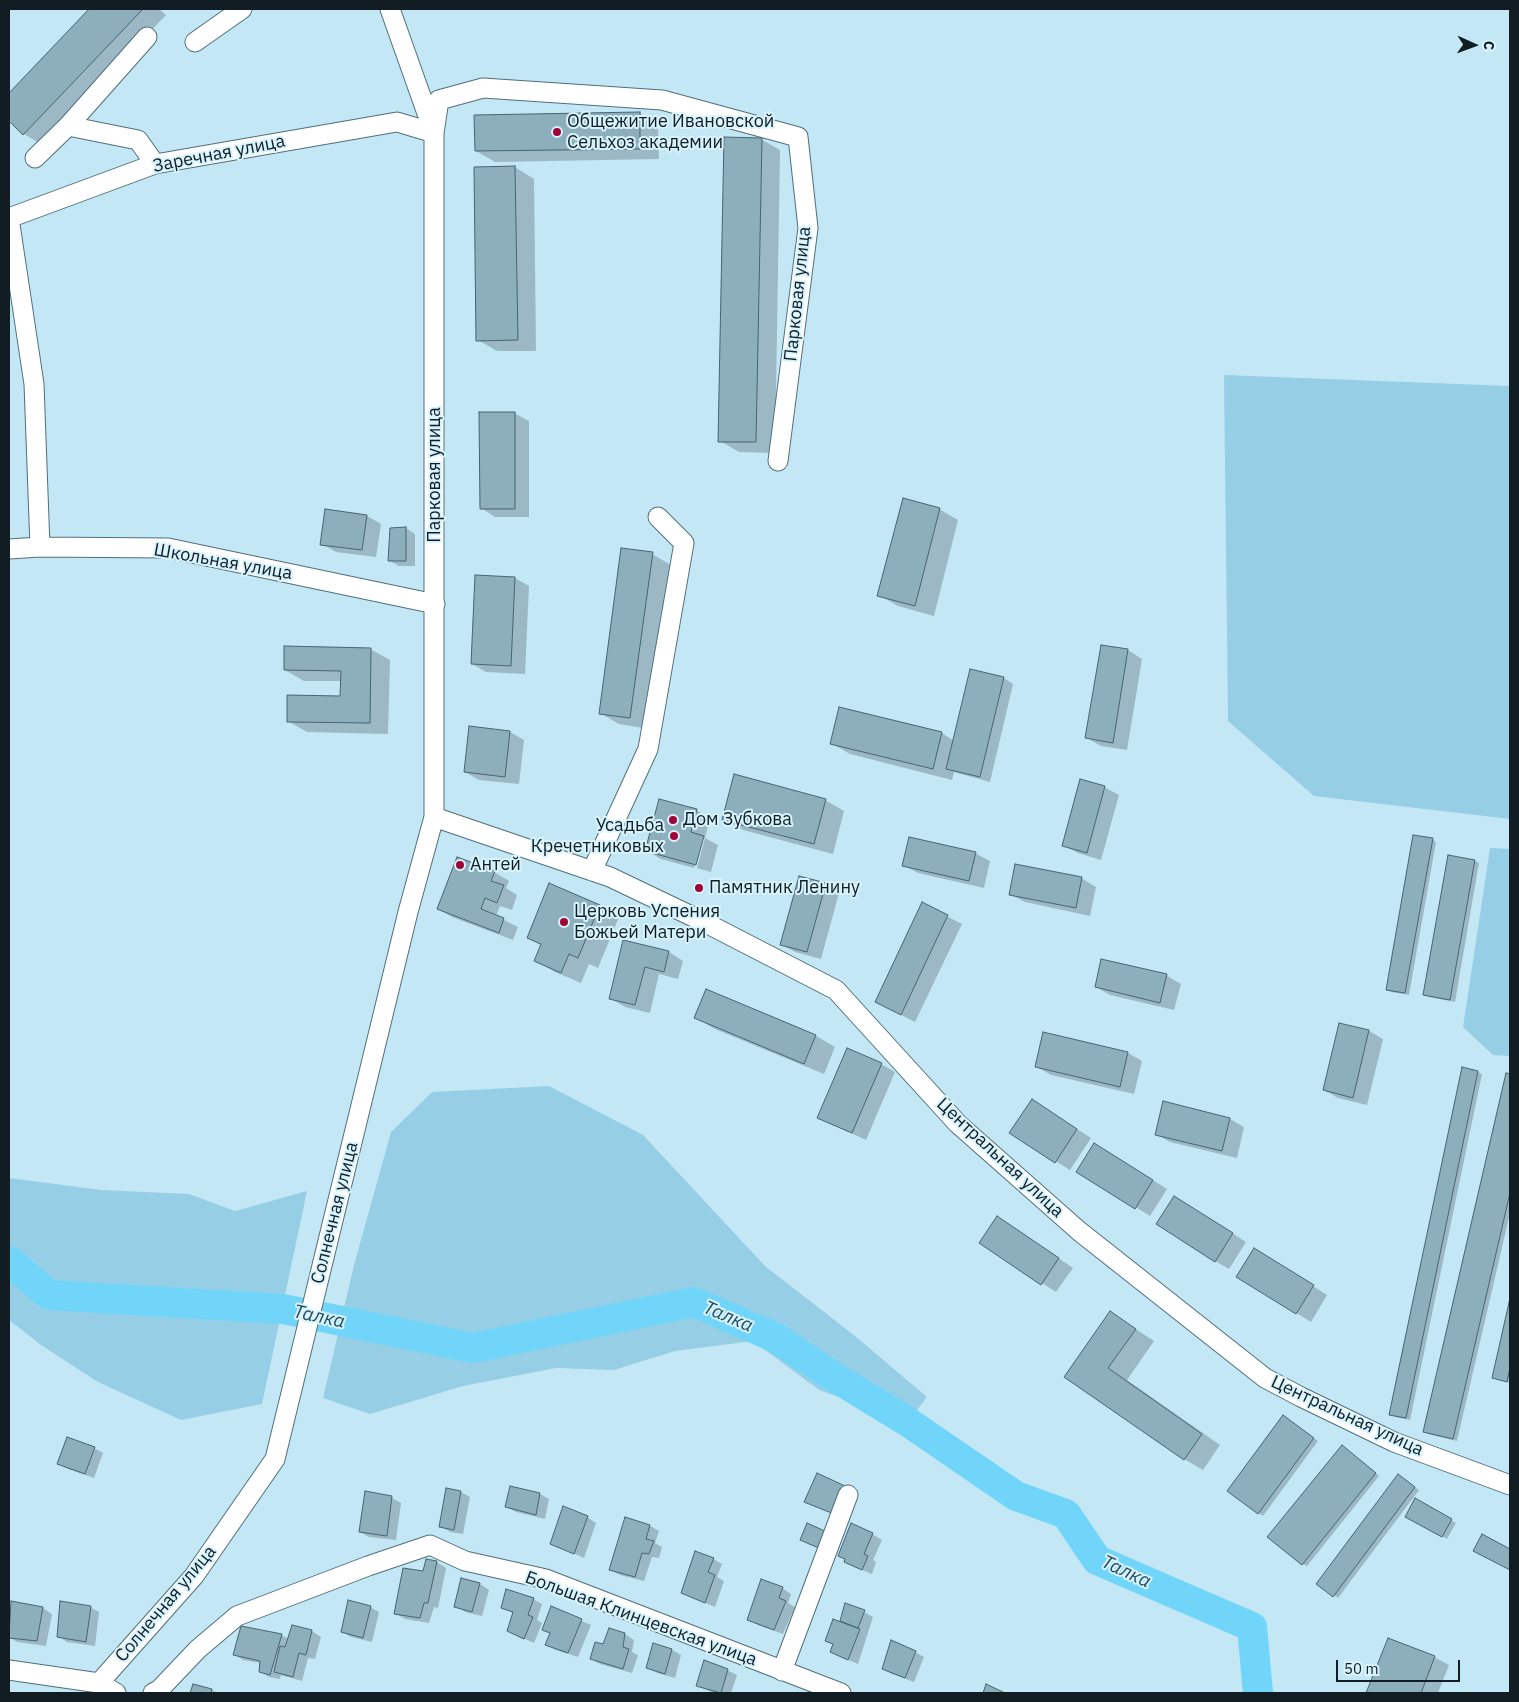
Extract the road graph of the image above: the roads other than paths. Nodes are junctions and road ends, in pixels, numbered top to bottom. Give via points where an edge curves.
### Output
1 (242, 9) edge
2 (390, 9) edge
3 (146, 36) dead end
4 (195, 42) dead end
5 (68, 126) junction
6 (434, 133) junction
7 (35, 158) dead end
8 (155, 164) junction
9 (9, 218) edge
10 (778, 461) dead end
11 (658, 517) dead end
12 (40, 547) junction
13 (9, 549) edge
14 (435, 604) junction
15 (434, 817) junction
16 (592, 871) junction
17 (1510, 1485) edge
18 (848, 1495) dead end
19 (9, 1670) edge
20 (782, 1671) junction
21 (99, 1683) junction
22 (798, 1686) edge
23 (116, 1693) edge
24 (153, 1693) edge
25 (841, 1693) edge

1 - 4 street
2 - 6 street, Парковая улица
3 - 5 street
5 - 7 street
5 - 8 street via 138,140
6 - 8 street, Заречная улица via 397,122
6 - 10 street, Парковая улица via 439,100 483,88 662,100 798,137 808,228
6 - 14 street, Парковая улица
8 - 9 street, Заречная улица
9 - 12 street via 34,384
11 - 16 street via 684,543 648,749
12 - 13 street, Школьная улица
12 - 14 street, Школьная улица via 168,548
14 - 15 street, Парковая улица
15 - 16 street, Центральная улица
15 - 21 street, Солнечная улица via 275,1459 194,1576
16 - 17 street, Центральная улица via 644,893 836,990 958,1124 1080,1231 1265,1378 1394,1442
18 - 20 street
19 - 21 street
20 - 22 street, Большая Клинцевская улица
20 - 24 street, Большая Клинцевская улица via 546,1579 465,1562 430,1545 237,1616
21 - 23 street
22 - 25 street, Большая Клинцевская улица

